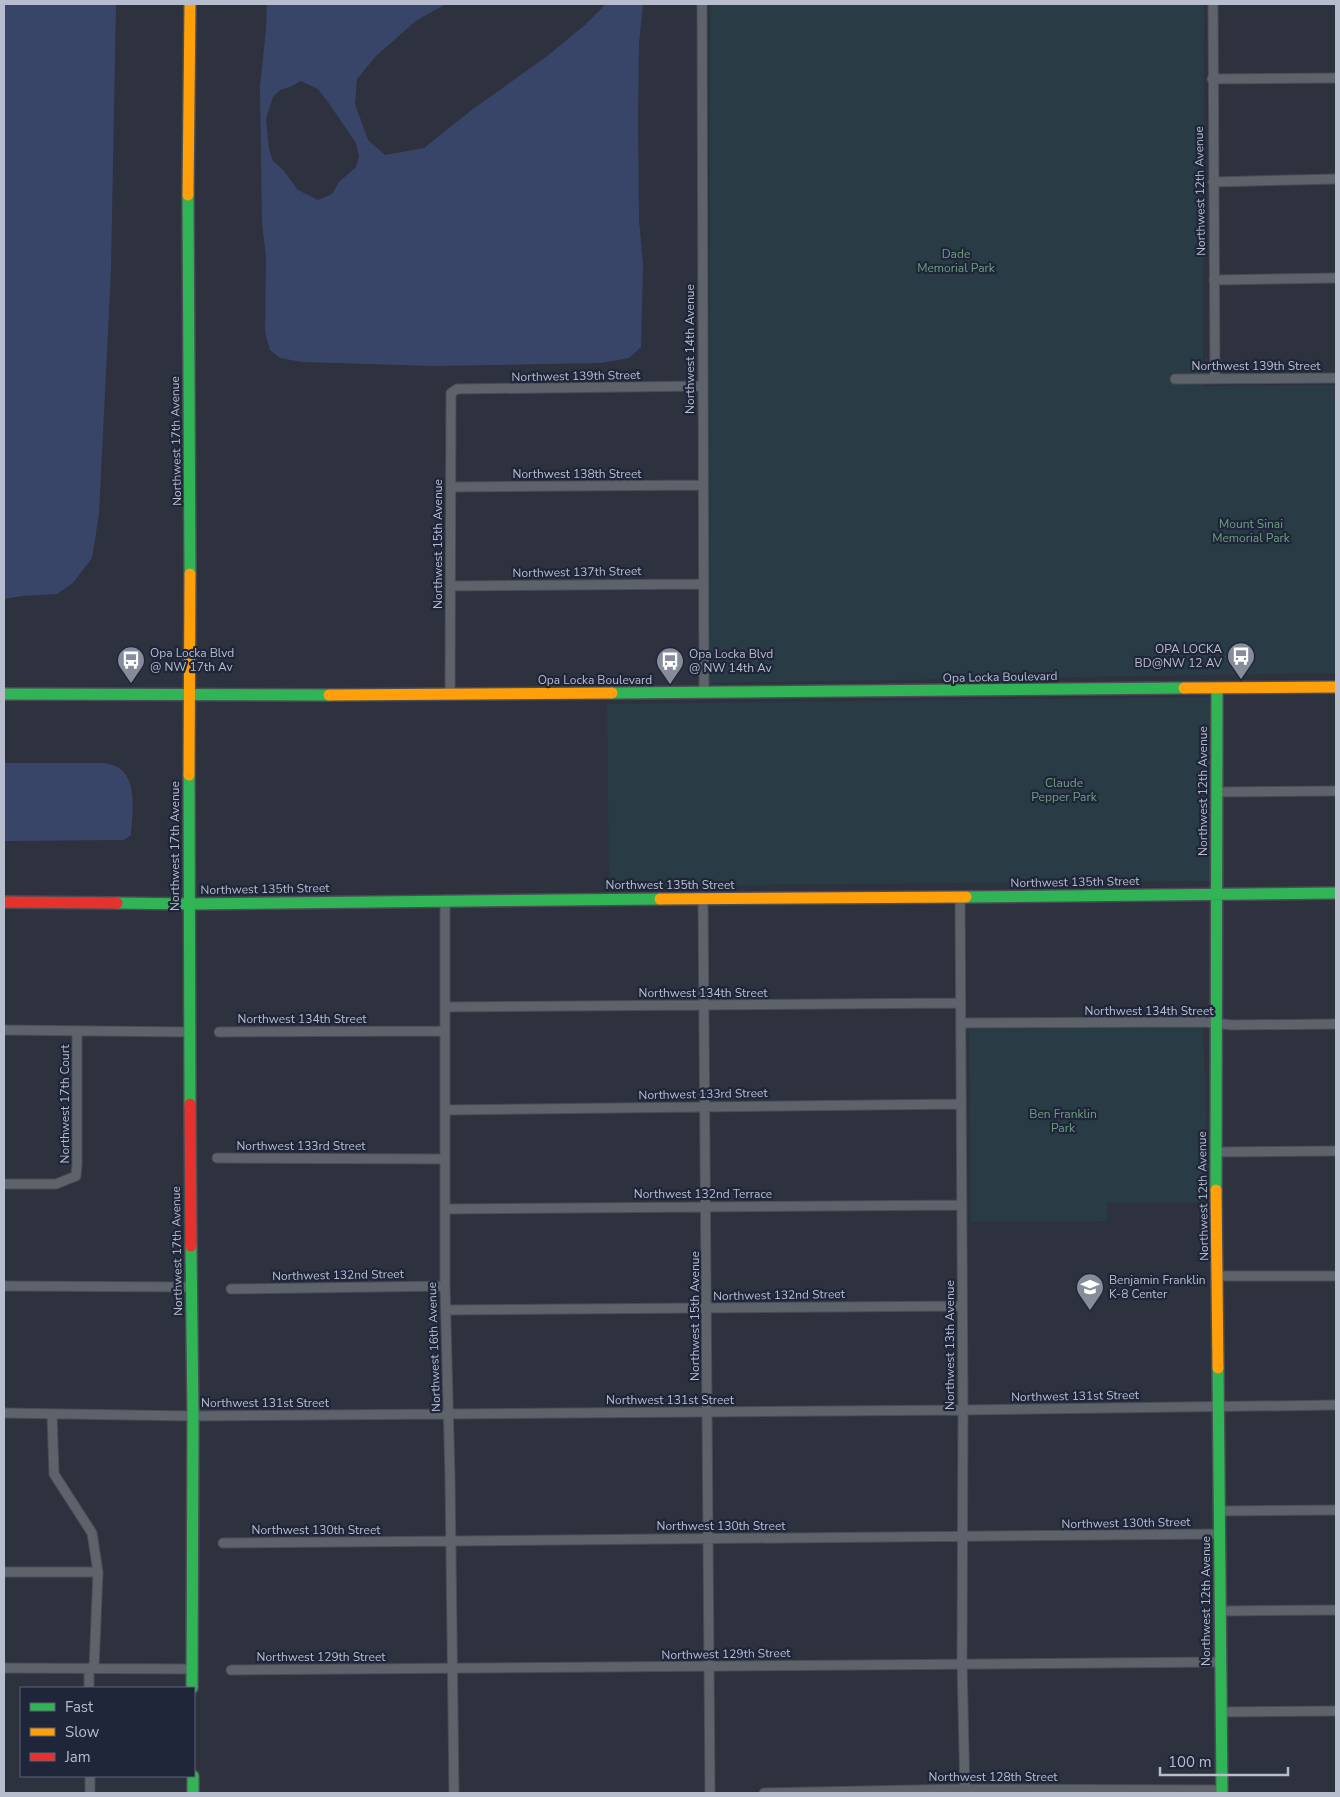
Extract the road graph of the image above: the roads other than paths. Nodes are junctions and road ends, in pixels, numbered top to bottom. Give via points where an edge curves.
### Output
1 (190, 4) edge
2 (702, 4) edge
3 (1212, 4) edge
4 (1336, 78) edge
5 (1212, 79) junction
6 (1336, 179) edge
7 (1213, 182) junction
8 (1336, 278) edge
9 (1214, 280) junction
10 (1215, 378) junction
11 (1336, 378) edge
12 (1175, 379) dead end
13 (702, 386) junction
14 (451, 393) joint
15 (703, 485) junction
16 (451, 487) junction
17 (703, 584) junction
18 (451, 586) junction
19 (1336, 687) edge
20 (1217, 689) junction
21 (704, 693) junction
22 (4, 694) edge
23 (450, 695) junction
24 (189, 696) junction
25 (1336, 791) edge
26 (1216, 792) junction
27 (1336, 893) edge
28 (1217, 894) junction
29 (960, 896) junction
30 (703, 899) junction
31 (445, 900) junction
32 (4, 902) edge
33 (189, 904) junction
34 (961, 1003) junction
35 (704, 1005) junction
36 (445, 1007) junction
37 (961, 1023) junction
38 (1216, 1023) junction
39 (1336, 1024) edge
40 (4, 1030) edge
41 (77, 1031) junction
42 (445, 1031) junction
43 (189, 1032) junction
44 (219, 1032) dead end
45 (961, 1104) junction
46 (705, 1106) junction
47 (445, 1110) junction
48 (1336, 1151) edge
49 (1216, 1152) junction
50 (217, 1158) dead end
51 (445, 1159) junction
52 (4, 1184) edge
53 (962, 1205) junction
54 (706, 1206) junction
55 (445, 1209) junction
56 (1218, 1276) junction
57 (1336, 1276) edge
58 (4, 1286) edge
59 (445, 1286) junction
60 (191, 1288) junction
61 (231, 1289) dead end
62 (962, 1306) junction
63 (708, 1308) junction
64 (446, 1310) junction
65 (1336, 1405) edge
66 (1219, 1406) junction
67 (963, 1410) junction
68 (707, 1412) junction
69 (4, 1413) edge
70 (52, 1414) junction
71 (449, 1414) junction
72 (193, 1416) junction
73 (1336, 1510) edge
74 (1220, 1511) junction
75 (1220, 1534) junction
76 (708, 1538) junction
77 (962, 1538) junction
78 (452, 1542) junction
79 (223, 1543) dead end
80 (4, 1572) edge
81 (98, 1572) junction
82 (1336, 1610) edge
83 (1220, 1611) junction
84 (1220, 1662) junction
85 (962, 1664) junction
86 (708, 1666) junction
87 (4, 1668) edge
88 (92, 1668) junction
89 (192, 1669) junction
90 (452, 1669) junction
91 (231, 1670) dead end
92 (89, 1687) edge
93 (192, 1687) edge
94 (1336, 1711) edge
95 (1221, 1712) junction
96 (90, 1777) edge
97 (193, 1777) edge
98 (965, 1791) edge
99 (1222, 1791) edge
100 (90, 1793) edge
101 (193, 1793) edge
102 (454, 1793) edge
103 (710, 1793) edge
104 (764, 1793) edge

1 - 24 main road, Northwest 17th Avenue
2 - 13 street, Northwest 14th Avenue
3 - 5 street, Northwest 12th Avenue
4 - 5 street
5 - 7 street, Northwest 12th Avenue
6 - 7 street
7 - 9 street, Northwest 12th Avenue
8 - 9 street
9 - 10 street, Northwest 12th Avenue
10 - 11 street, Northwest 139th Street
10 - 12 street, Northwest 139th Street
13 - 14 street, Northwest 139th Street via 457,389
13 - 15 street, Northwest 14th Avenue
14 - 16 street, Northwest 15th Avenue
15 - 16 street, Northwest 138th Street
15 - 17 street, Northwest 14th Avenue
16 - 18 street, Northwest 15th Avenue
17 - 18 street, Northwest 137th Street
17 - 21 street, Northwest 14th Avenue
18 - 23 street, Northwest 15th Avenue
19 - 20 main road, Opa Locka Boulevard
20 - 21 main road, Opa Locka Boulevard
20 - 26 main road, Northwest 12th Avenue
21 - 23 main road, Opa Locka Boulevard
22 - 24 main road, Opa Locka Boulevard
23 - 24 main road, Opa Locka Boulevard
24 - 33 main road, Northwest 17th Avenue
25 - 26 street
26 - 28 main road, Northwest 12th Avenue
27 - 28 main road, Northwest 135th Street
28 - 29 main road, Northwest 135th Street
28 - 38 main road, Northwest 12th Avenue
29 - 30 main road, Northwest 135th Street
29 - 34 street, Northwest 13th Avenue
30 - 31 main road, Northwest 135th Street
30 - 35 street, Northwest 15th Avenue
31 - 33 main road, Northwest 135th Street
31 - 36 street, Northwest 16th Avenue
32 - 33 main road, Northwest 135th Street
33 - 43 main road, Northwest 17th Avenue
34 - 35 street, Northwest 134th Street
34 - 37 street, Northwest 13th Avenue
35 - 36 street, Northwest 134th Street
35 - 46 street, Northwest 15th Avenue
36 - 42 street, Northwest 16th Avenue
37 - 38 street, Northwest 134th Street
37 - 45 street, Northwest 13th Avenue
38 - 39 street, Northwest 134th Street
38 - 49 main road, Northwest 12th Avenue
40 - 41 street
41 - 43 street
41 - 52 street, Northwest 17th Court via 76,1176 56,1184
42 - 44 street, Northwest 134th Street
42 - 47 street, Northwest 16th Avenue
43 - 60 main road, Northwest 17th Avenue
45 - 46 street, Northwest 133rd Street
45 - 53 street, Northwest 13th Avenue
46 - 47 street, Northwest 133rd Street
46 - 54 street, Northwest 15th Avenue
47 - 51 street, Northwest 16th Avenue
48 - 49 street
49 - 56 main road, Northwest 12th Avenue
50 - 51 street, Northwest 133rd Street
51 - 55 street, Northwest 16th Avenue
53 - 54 street, Northwest 132nd Terrace
53 - 62 street, Northwest 13th Avenue
54 - 55 street, Northwest 132nd Terrace
54 - 63 street, Northwest 15th Avenue
55 - 59 street, Northwest 16th Avenue
56 - 57 street
56 - 66 main road, Northwest 12th Avenue
58 - 60 street
59 - 61 street, Northwest 132nd Street
59 - 64 street, Northwest 16th Avenue
60 - 72 main road, Northwest 17th Avenue
62 - 63 street, Northwest 132nd Street
62 - 67 street, Northwest 13th Avenue
63 - 64 street, Northwest 132nd Street
63 - 68 street, Northwest 15th Avenue
64 - 71 street, Northwest 16th Avenue
65 - 66 street, Northwest 131st Street
66 - 67 street, Northwest 131st Street
66 - 74 main road, Northwest 12th Avenue
67 - 68 street, Northwest 131st Street
67 - 77 street, Northwest 13th Avenue
68 - 71 street, Northwest 131st Street
68 - 76 street, Northwest 15th Avenue
69 - 70 street, Northwest 131st Street
70 - 72 street, Northwest 131st Street
70 - 81 street via 54,1474 92,1533
71 - 72 street, Northwest 131st Street
71 - 78 street, Northwest 16th Avenue
72 - 89 main road, Northwest 17th Avenue
73 - 74 street
74 - 75 main road, Northwest 12th Avenue
75 - 77 street, Northwest 130th Street
75 - 83 main road, Northwest 12th Avenue
76 - 77 street, Northwest 130th Street
76 - 78 street, Northwest 130th Street
76 - 86 street, Northwest 15th Avenue
77 - 85 street, Northwest 13th Avenue
78 - 79 street, Northwest 130th Street
78 - 90 street, Northwest 16th Avenue
80 - 81 street
81 - 88 street
82 - 83 street
83 - 84 main road, Northwest 12th Avenue
84 - 85 street, Northwest 129th Street
84 - 95 main road, Northwest 12th Avenue
85 - 86 street, Northwest 129th Street
85 - 98 street, Northwest 13th Avenue
86 - 90 street, Northwest 129th Street
86 - 103 street, Northwest 15th Avenue
87 - 88 street
88 - 89 street
88 - 92 street
89 - 93 main road, Northwest 17th Avenue
90 - 91 street, Northwest 129th Street
90 - 102 street, Northwest 16th Avenue
94 - 95 street
95 - 99 main road, Northwest 12th Avenue
96 - 100 street
97 - 101 main road
98 - 99 street, Northwest 128th Street
98 - 104 street, Northwest 128th Street

